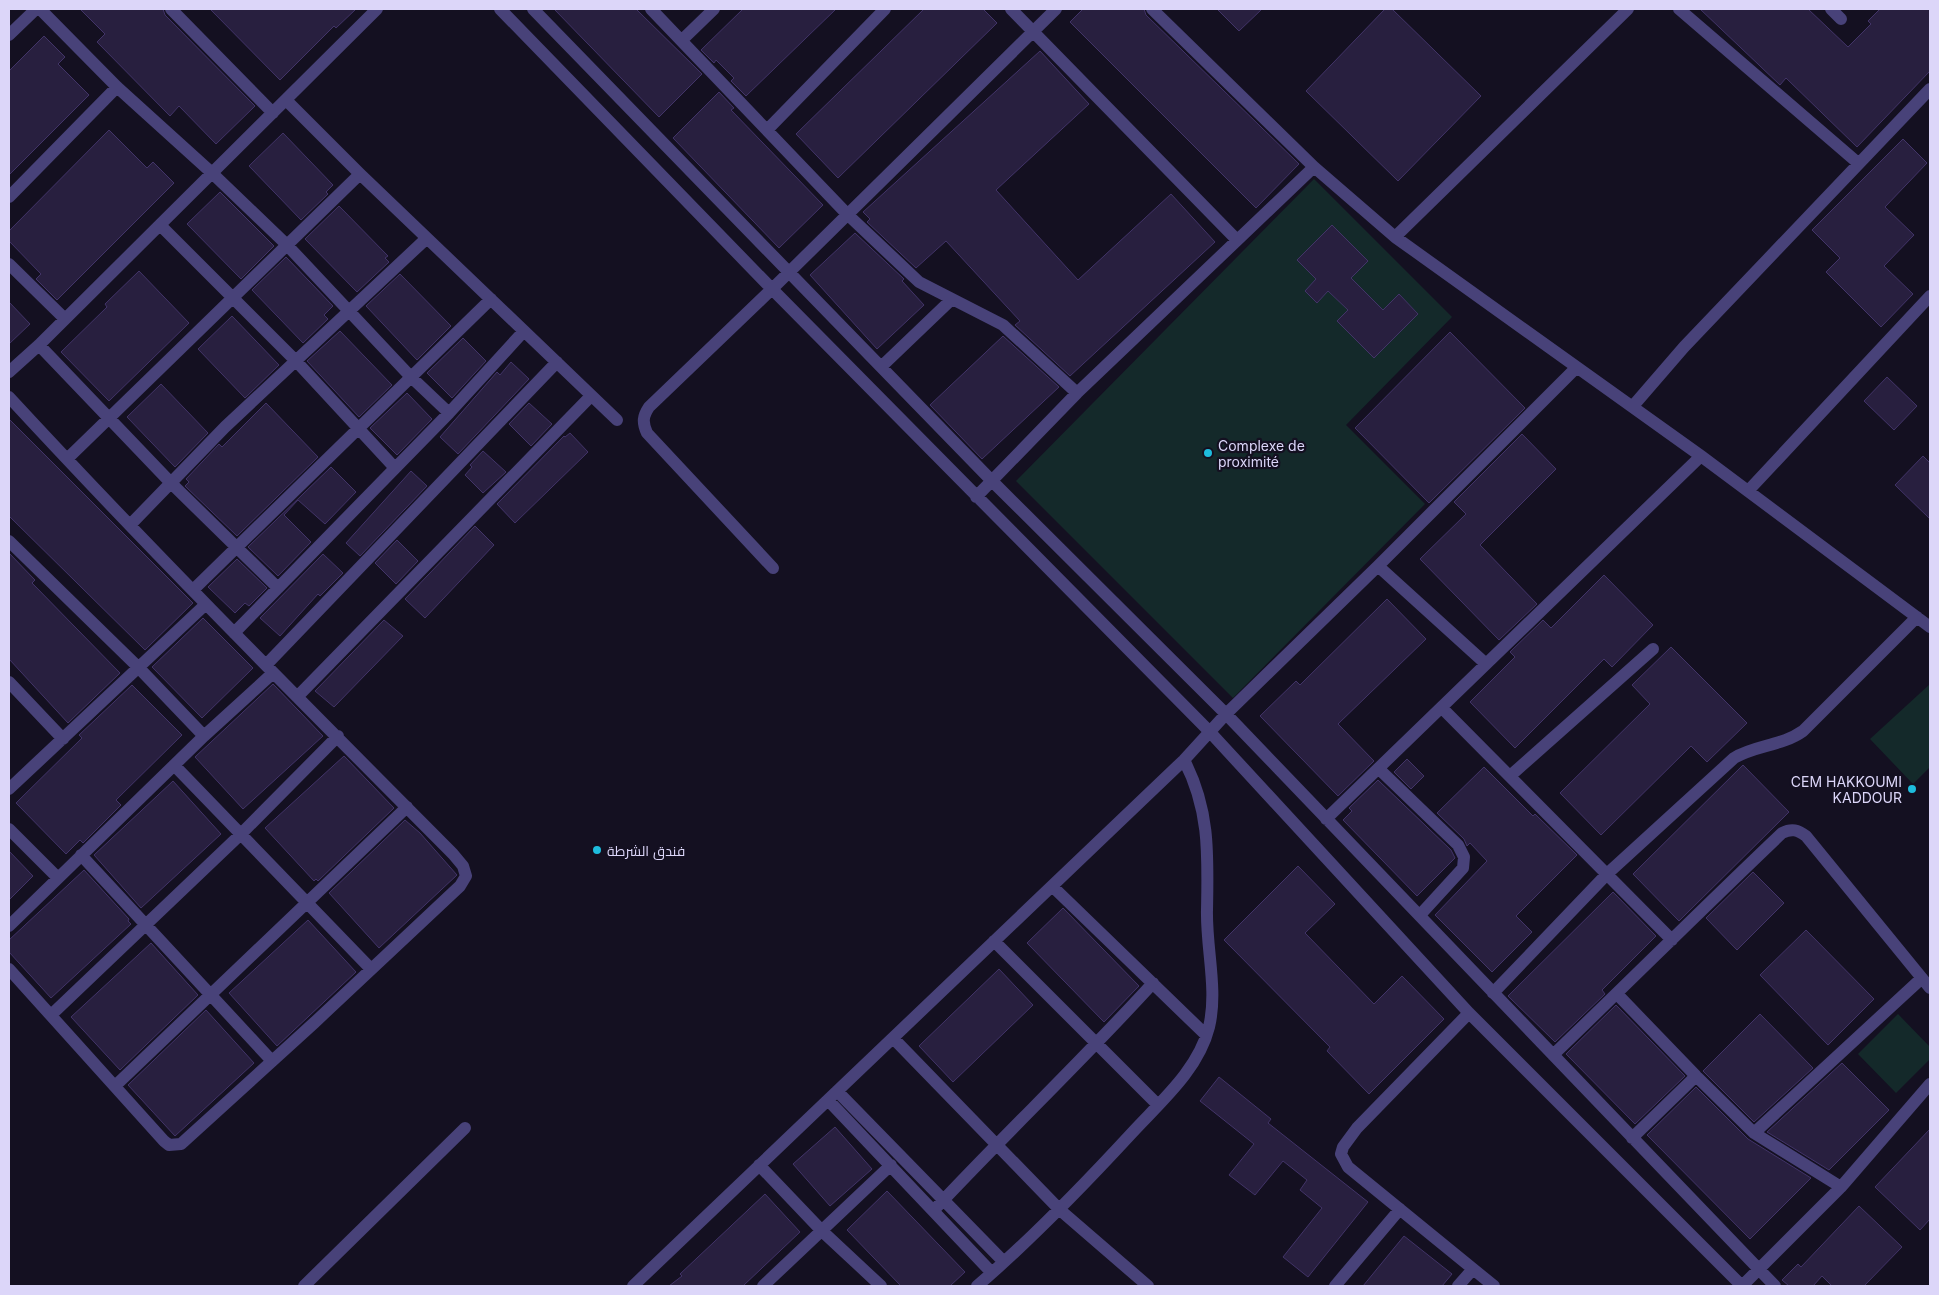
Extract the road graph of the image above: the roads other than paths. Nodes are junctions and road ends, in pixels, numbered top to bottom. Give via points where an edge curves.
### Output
1 (38, 9) edge
2 (172, 9) edge
3 (377, 9) edge
4 (500, 9) edge
5 (533, 9) edge
6 (652, 9) edge
7 (714, 9) edge
8 (885, 9) edge
9 (1011, 9) edge
10 (1056, 9) edge
11 (1152, 9) edge
12 (1628, 9) edge
13 (1680, 9) edge
14 (1831, 9) edge
15 (1841, 18) dead end
16 (1033, 32) junction
17 (9, 36) edge
18 (682, 40) junction
19 (117, 88) junction
20 (1930, 89) edge
21 (286, 100) junction
22 (273, 113) junction
23 (767, 130) junction
24 (1858, 163) junction
25 (1314, 167) junction
26 (212, 173) junction
27 (360, 174) junction
28 (9, 197) edge
29 (847, 214) junction
30 (160, 225) junction
31 (1395, 237) junction
32 (427, 238) junction
33 (1237, 240) junction
34 (286, 244) junction
35 (9, 264) edge
36 (788, 272) junction
37 (772, 289) junction
38 (1930, 296) edge
39 (233, 297) junction
40 (491, 299) junction
41 (952, 299) junction
42 (350, 310) junction
43 (65, 319) junction
44 (524, 331) junction
45 (39, 345) junction
46 (296, 361) junction
47 (557, 362) junction
48 (882, 366) junction
49 (1576, 368) junction
50 (9, 372) edge
51 (410, 376) junction
52 (1077, 393) junction
53 (591, 396) junction
54 (9, 397) edge
55 (1632, 406) junction
56 (449, 413) junction
57 (109, 418) junction
58 (617, 420) dead end
59 (358, 428) junction
60 (1701, 456) junction
61 (67, 459) junction
62 (396, 468) junction
63 (992, 481) junction
64 (171, 483) junction
65 (1748, 491) junction
66 (976, 497) junction
67 (130, 525) junction
68 (9, 541) edge
69 (236, 548) junction
70 (1378, 566) junction
71 (772, 568) dead end
72 (278, 588) junction
73 (193, 590) junction
74 (206, 604) junction
75 (1916, 616) junction
76 (1930, 627) edge
77 (234, 633) junction
78 (1654, 649) dead end
79 (1486, 664) junction
80 (138, 667) junction
81 (269, 669) junction
82 (9, 682) edge
83 (297, 697) junction
84 (1442, 708) junction
85 (1226, 714) junction
86 (1209, 732) junction
87 (204, 736) junction
88 (338, 736) junction
89 (63, 739) junction
90 (1184, 760) junction
91 (174, 765) junction
92 (1380, 769) junction
93 (1510, 776) junction
94 (9, 789) edge
95 (407, 808) junction
96 (1326, 819) junction
97 (9, 829) edge
98 (241, 834) junction
99 (81, 855) junction
100 (1607, 874) junction
101 (58, 878) junction
102 (1052, 886) junction
103 (308, 902) junction
104 (1420, 915) junction
105 (146, 925) junction
106 (9, 926) edge
107 (1672, 940) junction
108 (994, 941) junction
109 (9, 969) edge
110 (371, 969) junction
111 (1153, 983) junction
112 (1926, 983) edge
113 (1493, 993) junction
114 (211, 994) junction
115 (1617, 994) junction
116 (1470, 1013) junction
117 (50, 1015) junction
118 (1206, 1035) junction
119 (893, 1038) junction
120 (1098, 1043) junction
121 (1553, 1055) junction
122 (272, 1061) junction
123 (1696, 1076) junction
124 (1930, 1084) edge
125 (114, 1086) junction
126 (838, 1091) junction
127 (828, 1100) junction
128 (1158, 1105) junction
129 (465, 1128) dead end
130 (1754, 1133) junction
131 (1632, 1138) junction
132 (996, 1144) junction
133 (891, 1165) junction
134 (759, 1166) junction
135 (1841, 1187) junction
136 (944, 1199) junction
137 (1400, 1209) junction
138 (934, 1210) junction
139 (1060, 1210) junction
140 (822, 1230) junction
141 (1004, 1262) junction
142 (1473, 1269) junction
143 (1759, 1269) junction
144 (992, 1273) junction
145 (304, 1286) edge
146 (633, 1286) edge
147 (762, 1286) edge
148 (881, 1286) edge
149 (977, 1286) edge
150 (1148, 1286) edge
151 (1335, 1286) edge
152 (1458, 1286) edge
153 (1494, 1286) edge
154 (1742, 1286) edge
155 (1775, 1286) edge

1 - 17 street
1 - 19 street
2 - 22 street
3 - 21 street
4 - 37 street
5 - 36 street
6 - 18 street
7 - 18 street
8 - 23 street
9 - 16 street
10 - 16 street
11 - 25 street
12 - 31 street
13 - 24 street
14 - 15 street
16 - 29 street
16 - 33 street
18 - 23 street
19 - 26 street
19 - 28 street
20 - 24 street
21 - 22 street
21 - 27 street
22 - 26 street
23 - 29 street
24 - 55 street
25 - 31 street
25 - 33 street
26 - 30 street
26 - 34 street
27 - 32 street
27 - 34 street
29 - 36 street
29 - 41 street via 919,282
30 - 39 street
30 - 43 street
31 - 49 street
32 - 40 street
32 - 42 street
33 - 52 street
34 - 39 street
34 - 42 street
35 - 43 street
36 - 37 street
36 - 48 street
37 - 66 street
37 - 71 street via 649,407 644,414 643,425
38 - 65 street
39 - 46 street
39 - 57 street
40 - 44 street
40 - 51 street
41 - 48 street
41 - 52 street via 1003,325
42 - 46 street
42 - 51 street
43 - 45 street
44 - 47 street
44 - 56 street
45 - 50 street
45 - 57 street
46 - 59 street
46 - 64 street
47 - 53 street
47 - 81 street
48 - 63 street
49 - 55 street
49 - 70 street
51 - 56 street
51 - 59 street
52 - 63 street
53 - 58 street
53 - 83 street
54 - 61 street
55 - 60 street
56 - 62 street
57 - 61 street
57 - 64 street
59 - 62 street
59 - 69 street
60 - 65 street
60 - 79 street
61 - 67 street
62 - 72 street
63 - 66 street
63 - 85 street
64 - 67 street
64 - 69 street
65 - 75 street
66 - 86 street
67 - 73 street
68 - 80 street
69 - 72 street
69 - 73 street
70 - 79 street
70 - 85 street
72 - 77 street
73 - 74 street
74 - 77 street
74 - 80 street
75 - 76 street
75 - 100 street via 1803,731 1785,741 1734,758
77 - 81 street
78 - 93 street
79 - 84 street
80 - 87 street
80 - 89 street
81 - 83 street
81 - 87 street
82 - 89 street
83 - 88 street
84 - 92 street
84 - 93 street
85 - 86 street
85 - 96 street
86 - 90 street
86 - 116 street
87 - 91 street
88 - 95 street
88 - 98 street
89 - 94 street
90 - 102 street
90 - 118 street via 1202,806 1207,833 1206,920 1211,991 1210,1025
91 - 98 street
91 - 99 street
92 - 96 street
92 - 104 street via 1458,845 1463,854 1463,868
93 - 100 street
95 - 103 street
95 - 110 street via 453,854 463,866 466,876 460,886
96 - 104 street
97 - 101 street
98 - 103 street
98 - 105 street
99 - 101 street
99 - 105 street
100 - 107 street
100 - 113 street
101 - 106 street
102 - 108 street
102 - 111 street
103 - 110 street
103 - 114 street
104 - 113 street
105 - 114 street
105 - 117 street
107 - 112 street via 1782,833 1796,829 1806,836
107 - 115 street
108 - 119 street
108 - 120 street
109 - 117 street
110 - 122 street
111 - 118 street
111 - 120 street
112 - 130 street
113 - 121 street
114 - 122 street
114 - 125 street
115 - 121 street
115 - 123 street
116 - 137 street via 1357,1128 1342,1150 1342,1159 1348,1167
116 - 154 street
117 - 125 street
118 - 128 street via 1194,1062
119 - 126 street
119 - 132 street
120 - 128 street
120 - 132 street
121 - 131 street
122 - 125 street via 175,1146 164,1141
123 - 130 street
123 - 131 street
124 - 135 street
126 - 127 street
126 - 136 street
127 - 133 street
127 - 134 street
128 - 139 street
129 - 145 street
130 - 135 street
131 - 143 street
132 - 136 street
132 - 139 street
133 - 138 street
133 - 140 street
134 - 140 street
134 - 146 street
135 - 143 street
136 - 138 street
136 - 141 street
137 - 142 street
137 - 151 street
138 - 144 street
139 - 141 street
139 - 150 street
140 - 147 street
140 - 148 street
141 - 144 street
142 - 152 street
142 - 153 street
143 - 154 street
143 - 155 street
144 - 149 street

